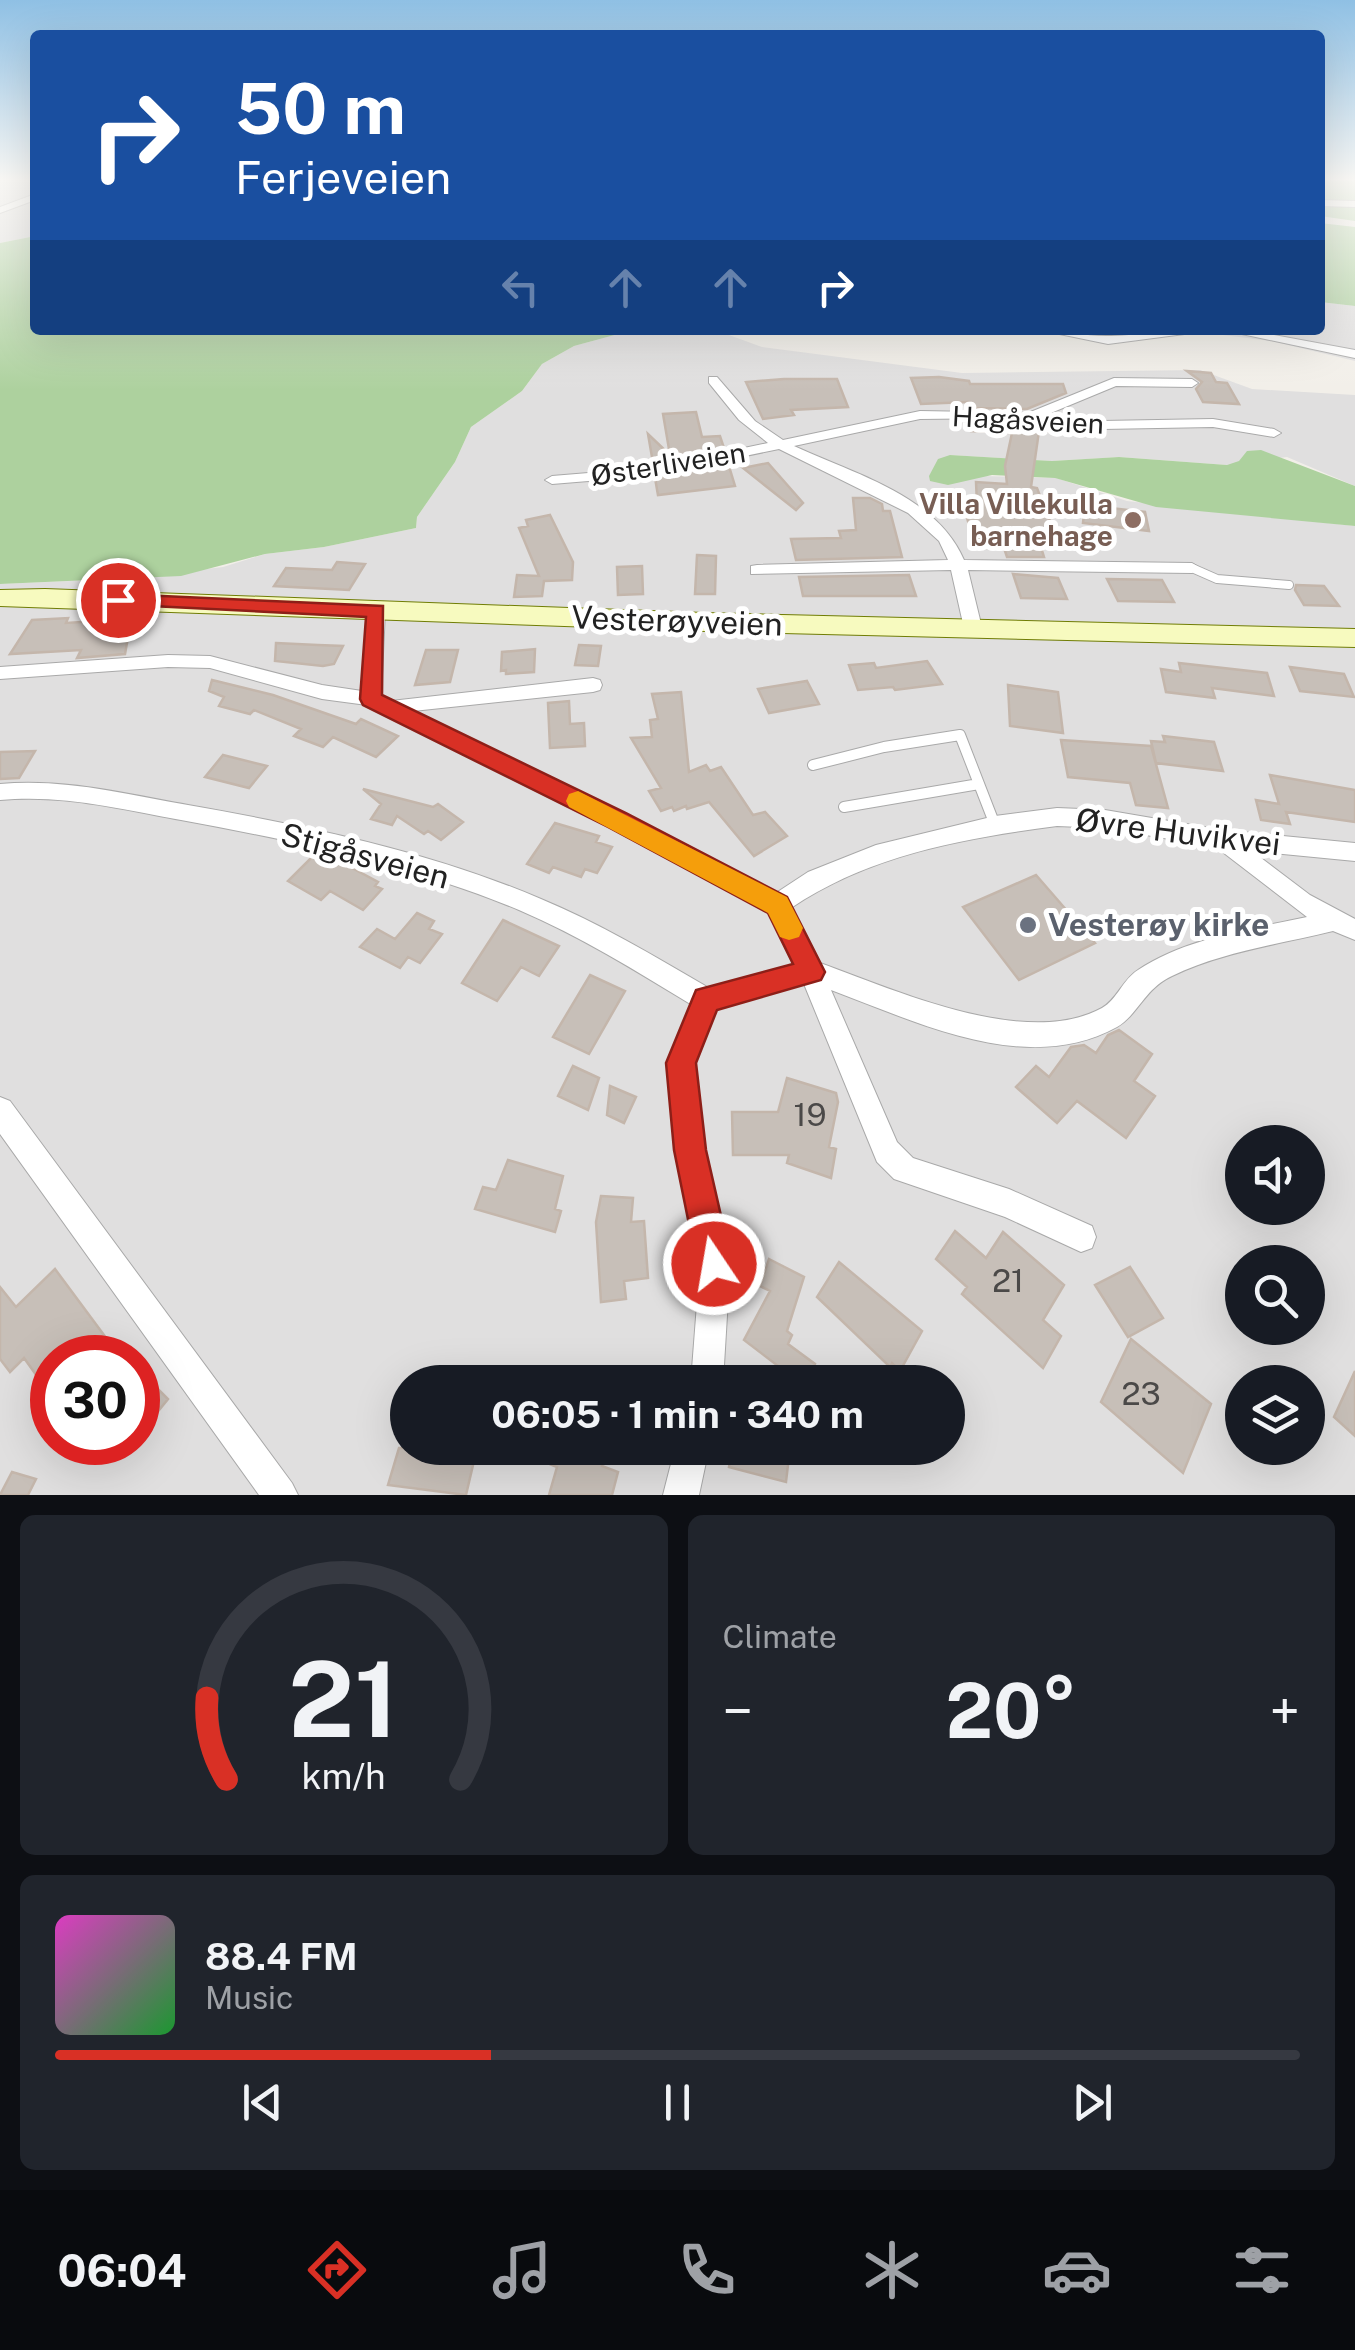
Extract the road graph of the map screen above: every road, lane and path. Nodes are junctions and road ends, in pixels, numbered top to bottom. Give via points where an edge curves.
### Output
1 (1077, 335) edge
2 (1150, 335) edge
3 (1255, 335) edge
4 (1355, 354) edge
5 (713, 380) dead end
6 (1192, 383) dead end
7 (1030, 417) junction
8 (1274, 433) dead end
9 (783, 446) junction
10 (552, 480) dead end
11 (959, 565) junction
12 (1192, 568) joint
13 (757, 570) dead end
14 (1289, 585) dead end
15 (0, 598) edge
16 (376, 611) junction
17 (973, 628) junction
18 (1355, 638) edge
19 (0, 673) edge
20 (594, 685) dead end
21 (380, 704) junction
22 (812, 765) dead end
23 (978, 784) junction
24 (0, 792) edge
25 (844, 807) dead end
26 (994, 824) junction
27 (1222, 839) junction
28 (1355, 852) edge
29 (777, 905) junction
30 (1344, 926) edge
31 (811, 972) junction
32 (706, 1000) junction
33 (0, 1110) edge
34 (1081, 1237) dead end
35 (708, 1365) edge
36 (688, 1465) edge
37 (280, 1495) edge
38 (680, 1495) edge

1 - 2 street
3 - 4 street
5 - 9 street, Østerliveien via 742,417
6 - 7 street via 1114,382
7 - 8 street, Hagåsveien via 1213,423
7 - 9 street, Hagåsveien via 920,415
9 - 10 street, Østerliveien via 649,472
9 - 11 street, Østerliveien via 922,514 945,536
11 - 12 street
11 - 13 street
11 - 17 street, Østerliveien
12 - 14 lane via 1217,578
15 - 16 main road, Vesterøyveien
16 - 17 main road, Vesterøyveien
16 - 21 street
17 - 18 main road, Vesterøyveien
19 - 21 street via 210,662
20 - 21 street
21 - 29 street
22 - 23 lane via 960,735
23 - 25 lane
23 - 26 lane
24 - 32 street, Stigåsveien via 42,788 356,850 505,894 636,957
26 - 27 street, Øvre Huvikvei via 1106,819
26 - 29 street, Øvre Huvikvei via 876,854 816,878
27 - 28 street, Øvre Huvikvei
27 - 30 street
29 - 31 street
30 - 31 street via 1198,954 1143,979 1110,1018 1010,1034 958,1024
31 - 32 street
31 - 34 street via 888,1152 904,1169 1010,1204
32 - 35 street via 681,1063 690,1150 714,1264
33 - 37 street
36 - 38 street

